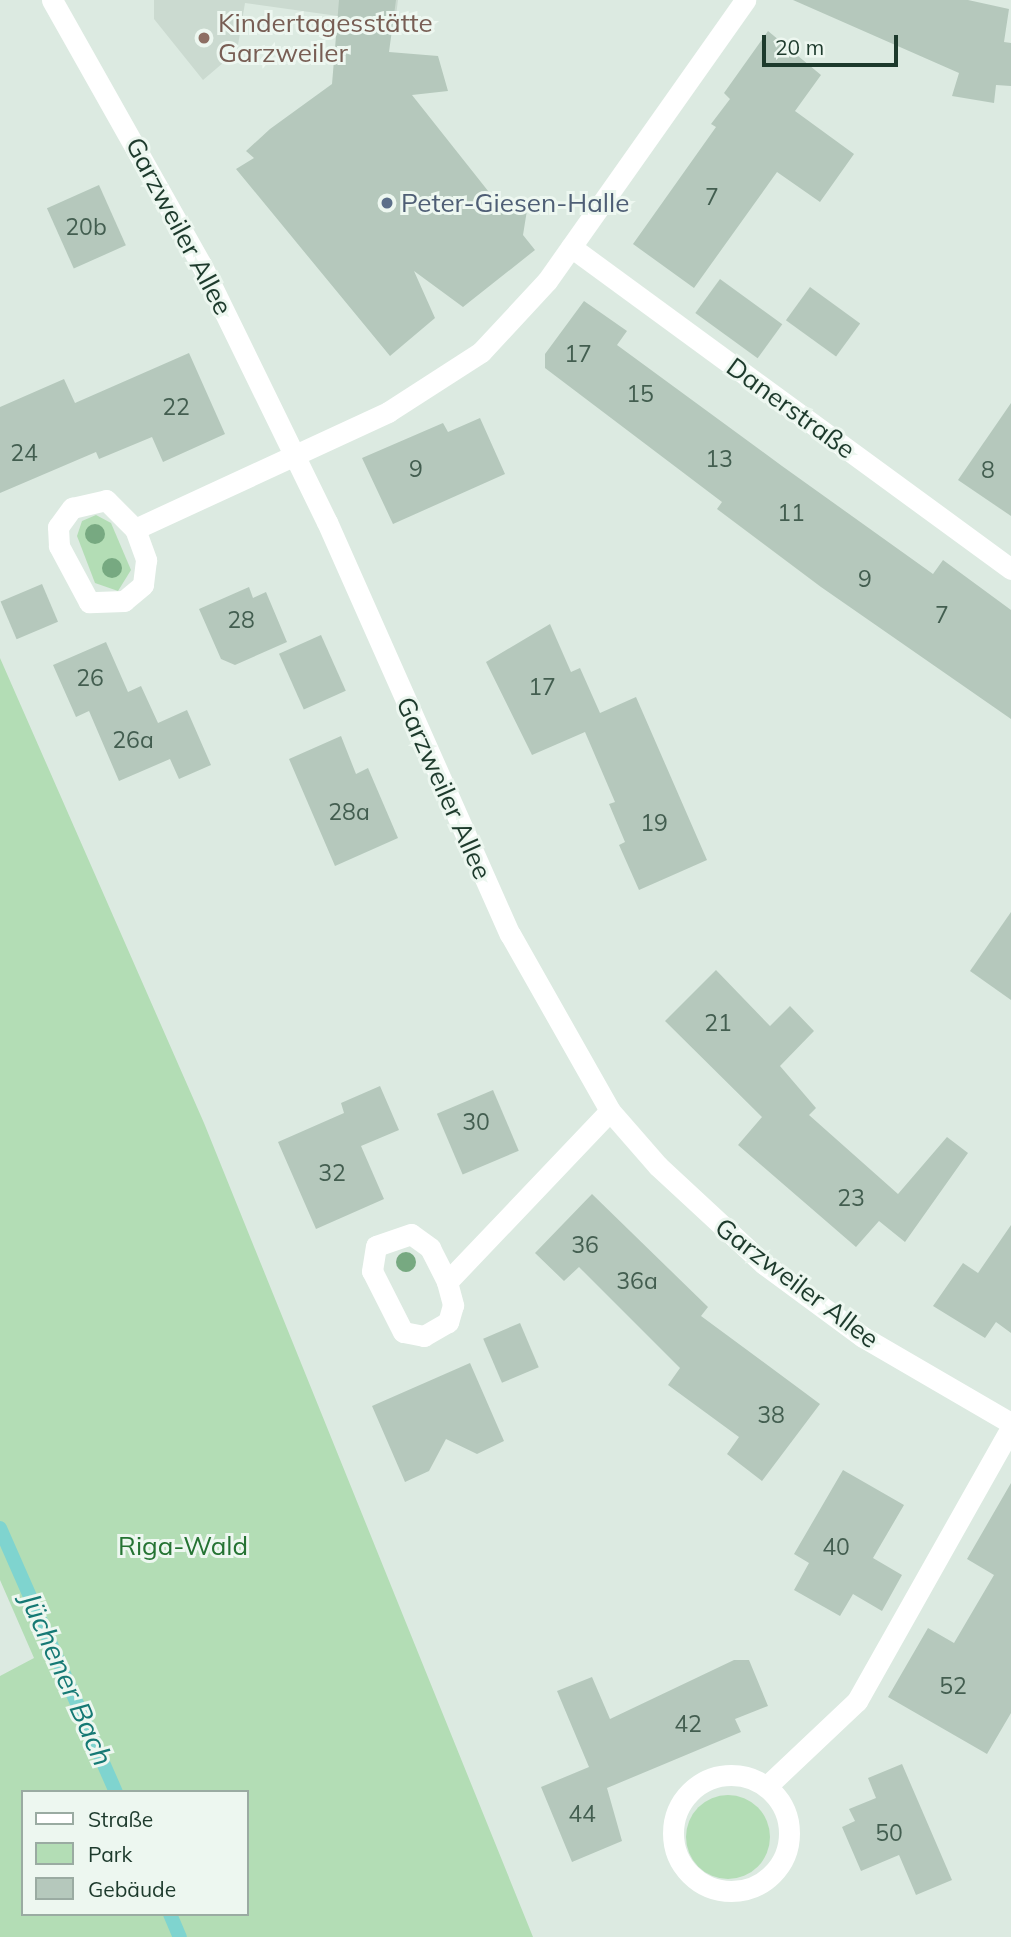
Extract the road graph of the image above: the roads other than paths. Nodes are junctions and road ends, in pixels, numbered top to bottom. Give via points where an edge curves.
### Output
1 (52, 0) edge
2 (745, 0) edge
3 (572, 247) junction
4 (296, 457) junction
5 (135, 529) junction
6 (1011, 569) edge
7 (610, 1111) junction
8 (447, 1282) junction
9 (1011, 1425) edge
10 (767, 1786) junction

1 - 4 street, Garzweiler Allee via 157,182
2 - 3 street
3 - 4 street via 525,308 457,371
3 - 6 street, Danerstraße
4 - 5 street
4 - 7 street, Garzweiler Allee via 510,934
5 - 5 street via 106,500 65,513 59,546 89,602 124,601 144,584 146,560
7 - 8 street
7 - 9 street, Garzweiler Allee via 668,1176 764,1264 863,1337
8 - 8 street via 430,1248 411,1234 383,1239 372,1257 395,1322 412,1336 435,1333 448,1322 453,1305
9 - 10 street, Garzweiler Allee via 857,1701
10 - 10 street via 732,1774 696,1785 683,1798 674,1815 675,1853 700,1883 718,1891 757,1886 784,1858 788,1819

